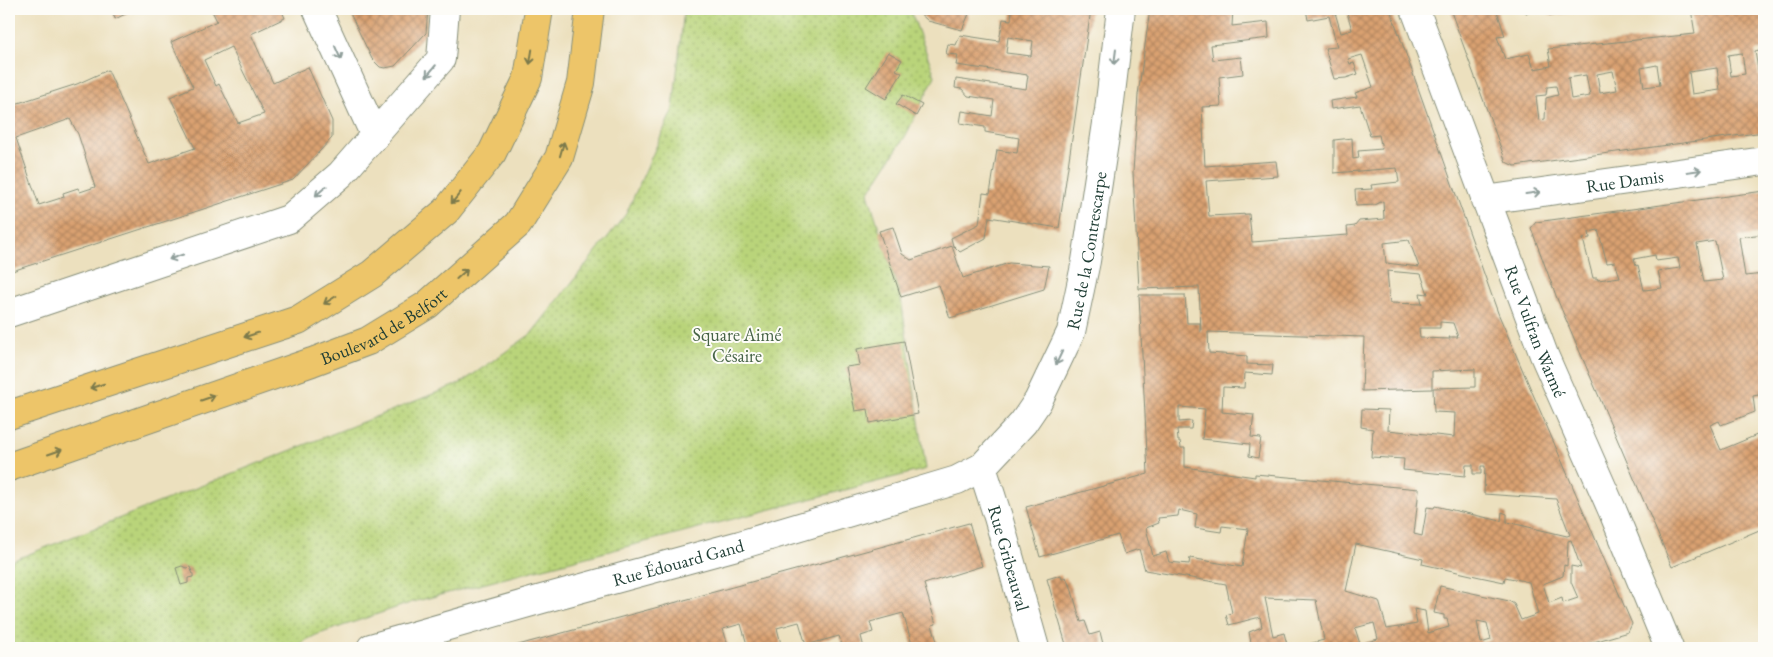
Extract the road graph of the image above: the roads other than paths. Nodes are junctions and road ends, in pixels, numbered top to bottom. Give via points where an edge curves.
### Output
1 (317, 9) edge
2 (446, 9) edge
3 (539, 9) edge
4 (590, 9) edge
5 (1121, 9) edge
6 (1415, 9) edge
7 (375, 136) junction
8 (1764, 161) edge
9 (1485, 200) junction
10 (9, 313) edge
11 (9, 415) edge
12 (982, 467) junction
13 (9, 468) edge
14 (371, 648) edge
15 (1035, 648) edge
16 (1667, 648) edge

1 -> 7 street
2 -> 7 street via 441,59
3 -> 11 main road via 528,78 492,153 446,212 372,274 298,320
13 -> 4 main road, Boulevard de Belfort via 368,341 426,306 518,224 559,158 581,83
5 -> 12 street, Rue de la Contrescarpe via 1086,261 1071,332 1038,401 1023,423
6 - 9 street, Rue Vulfran Warmé
7 -> 10 street via 341,174 289,219
9 -> 8 street, Rue Damis
9 - 16 street, Rue Vulfran Warmé via 1544,355 1613,512
12 - 14 street, Rue Édouard Gand via 957,480 749,542
12 - 15 street, Rue Gribeauval

